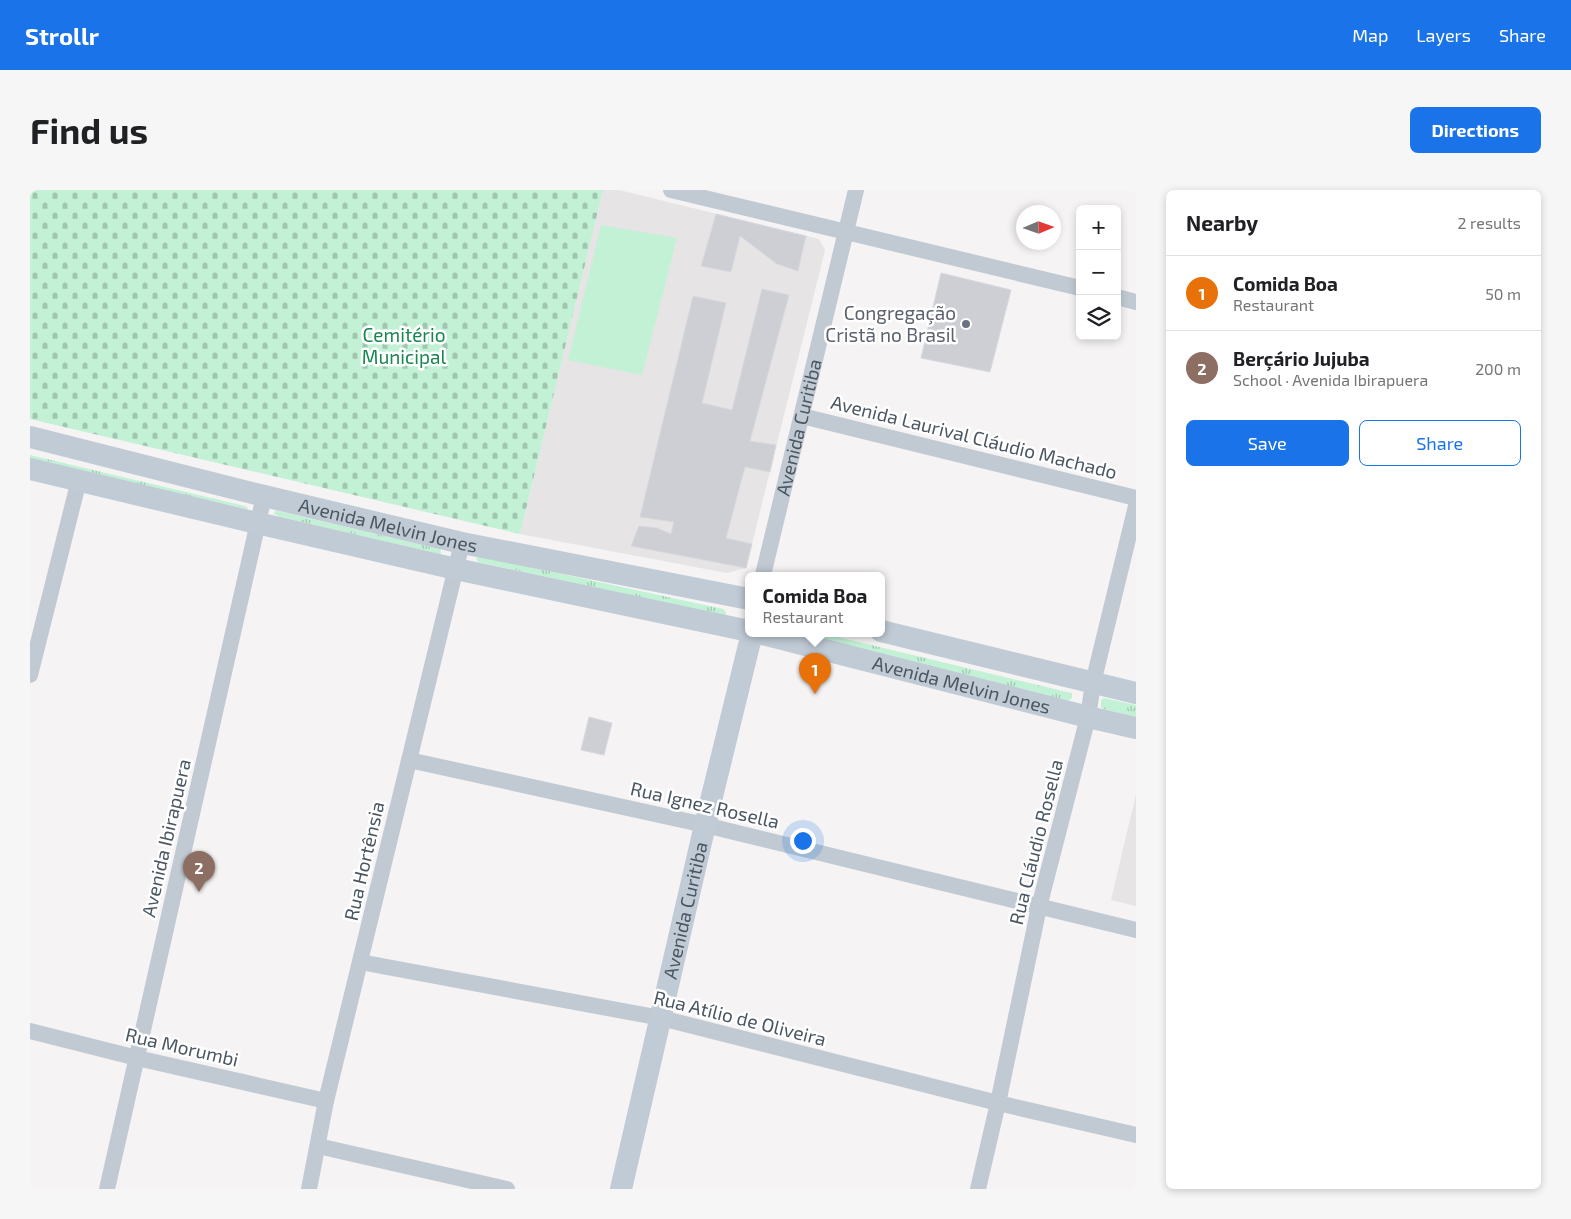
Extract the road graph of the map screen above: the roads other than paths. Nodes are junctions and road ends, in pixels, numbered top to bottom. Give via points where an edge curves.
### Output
1 (671, 190) edge
2 (856, 190) edge
3 (846, 232) junction
4 (1076, 287) edge
5 (1121, 298) edge
6 (1136, 302) edge
7 (802, 416) junction
8 (30, 437) edge
9 (30, 469) edge
10 (79, 480) junction
11 (264, 496) junction
12 (1136, 498) edge
13 (1136, 506) edge
14 (256, 523) junction
15 (462, 543) junction
16 (456, 569) junction
17 (764, 572) edge
18 (745, 598) edge
19 (745, 629) edge
20 (885, 633) edge
21 (751, 637) edge
22 (774, 637) edge
23 (30, 675) edge
24 (1093, 684) junction
25 (1136, 693) edge
26 (1088, 717) junction
27 (1136, 728) edge
28 (408, 760) junction
29 (705, 825) junction
30 (1039, 907) junction
31 (1136, 930) edge
32 (360, 962) junction
33 (661, 1018) junction
34 (30, 1031) edge
35 (137, 1058) junction
36 (326, 1101) junction
37 (998, 1103) junction
38 (1136, 1136) edge
39 (318, 1146) junction
40 (107, 1189) edge
41 (309, 1189) edge
42 (507, 1189) edge
43 (621, 1189) edge
44 (978, 1189) edge

1 - 3 street
2 - 3 street, Avenida Curitiba
3 - 4 street
3 - 7 street, Avenida Curitiba
5 - 6 street
7 - 12 street, Avenida Laurival Cláudio Machado
7 - 17 street, Avenida Curitiba
8 - 11 street, Avenida Melvin Jones
9 - 10 street, Avenida Melvin Jones
10 - 14 street, Avenida Melvin Jones
10 - 23 street
11 - 14 street, Avenida Ibirapuera
11 - 15 street, Avenida Melvin Jones
13 - 24 street, Rua Cláudio Rosella
14 - 16 street, Avenida Melvin Jones
14 - 35 street, Avenida Ibirapuera
15 - 16 street, Rua Hortênsia
15 - 18 street, Avenida Melvin Jones
16 - 19 street, Avenida Melvin Jones
16 - 28 street, Rua Hortênsia
20 - 24 street, Avenida Melvin Jones
21 - 29 street, Avenida Curitiba
22 - 26 street, Avenida Melvin Jones
24 - 25 street, Avenida Melvin Jones
24 - 26 street, Rua Cláudio Rosella
26 - 27 street, Avenida Melvin Jones
26 - 30 street, Rua Cláudio Rosella
28 - 29 street, Rua Ignez Rosella
28 - 32 street, Rua Hortênsia
29 - 30 street, Rua Ignez Rosella
29 - 33 street, Avenida Curitiba
30 - 31 street, Rua Ignez Rosella
30 - 37 street, Rua Cláudio Rosella
32 - 33 street, Rua Atílio de Oliveira
32 - 36 street, Rua Hortênsia
33 - 37 street, Rua Atílio de Oliveira
33 - 43 street, Avenida Curitiba
34 - 35 street, Rua Morumbi
35 - 36 street, Rua Morumbi
35 - 40 street, Avenida Ibirapuera
36 - 39 street, Rua Hortênsia
37 - 38 street, Rua Atílio de Oliveira
37 - 44 street, Rua Cláudio Rosella
39 - 41 street, Rua Hortênsia
39 - 42 street

